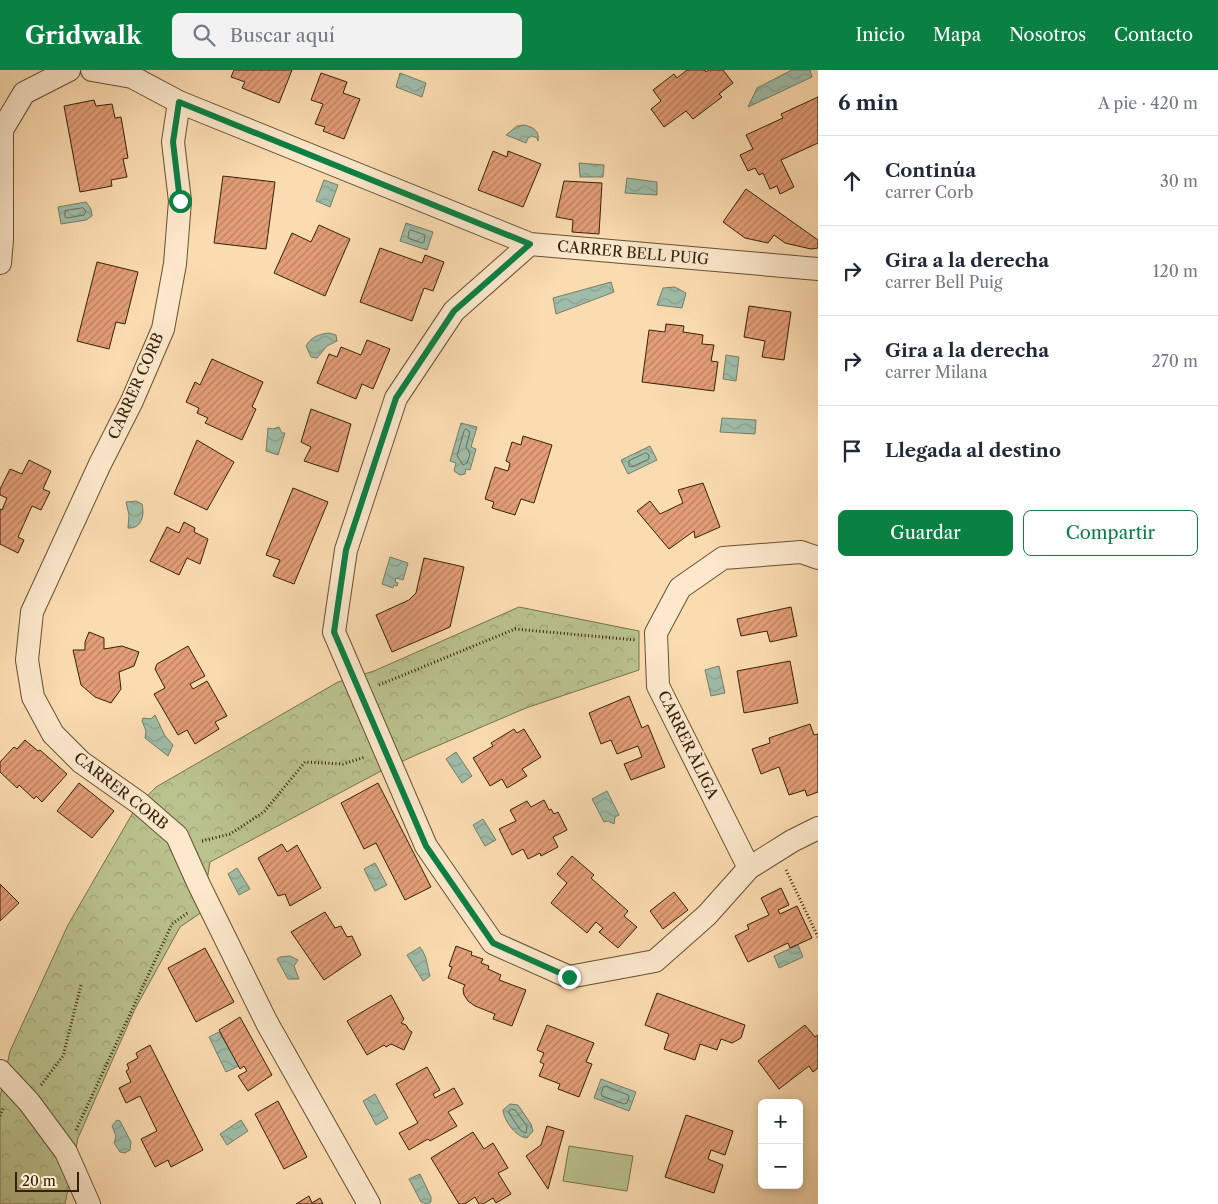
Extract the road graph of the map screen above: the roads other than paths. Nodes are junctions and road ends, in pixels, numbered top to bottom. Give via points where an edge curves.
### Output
1 (69, 70) edge
2 (92, 70) edge
3 (179, 102) junction
4 (530, 244) junction
5 (0, 263) edge
6 (818, 269) edge
7 (818, 558) edge
8 (818, 828) edge
9 (749, 868) junction
10 (0, 1071) edge
11 (89, 1204) edge
12 (369, 1204) edge

1 - 5 street via 24,93 2,130
2 - 3 street, CARRER BELL PUIG via 132,77
3 - 4 street, CARRER BELL PUIG
3 - 12 street, CARRER CORB via 173,142 180,201 176,255 163,329 32,612 27,660 33,697 52,734 81,762 139,803 177,836 268,1023
4 - 6 street, CARRER BELL PUIG
4 - 9 street via 454,311 396,398 346,550 334,632 426,846 493,943 569,977 655,961 707,915
7 - 9 street, CARRER ÀLIGA via 801,552 723,558 680,588 656,633 658,686
8 - 9 street
10 - 11 street via 29,1102 66,1152

